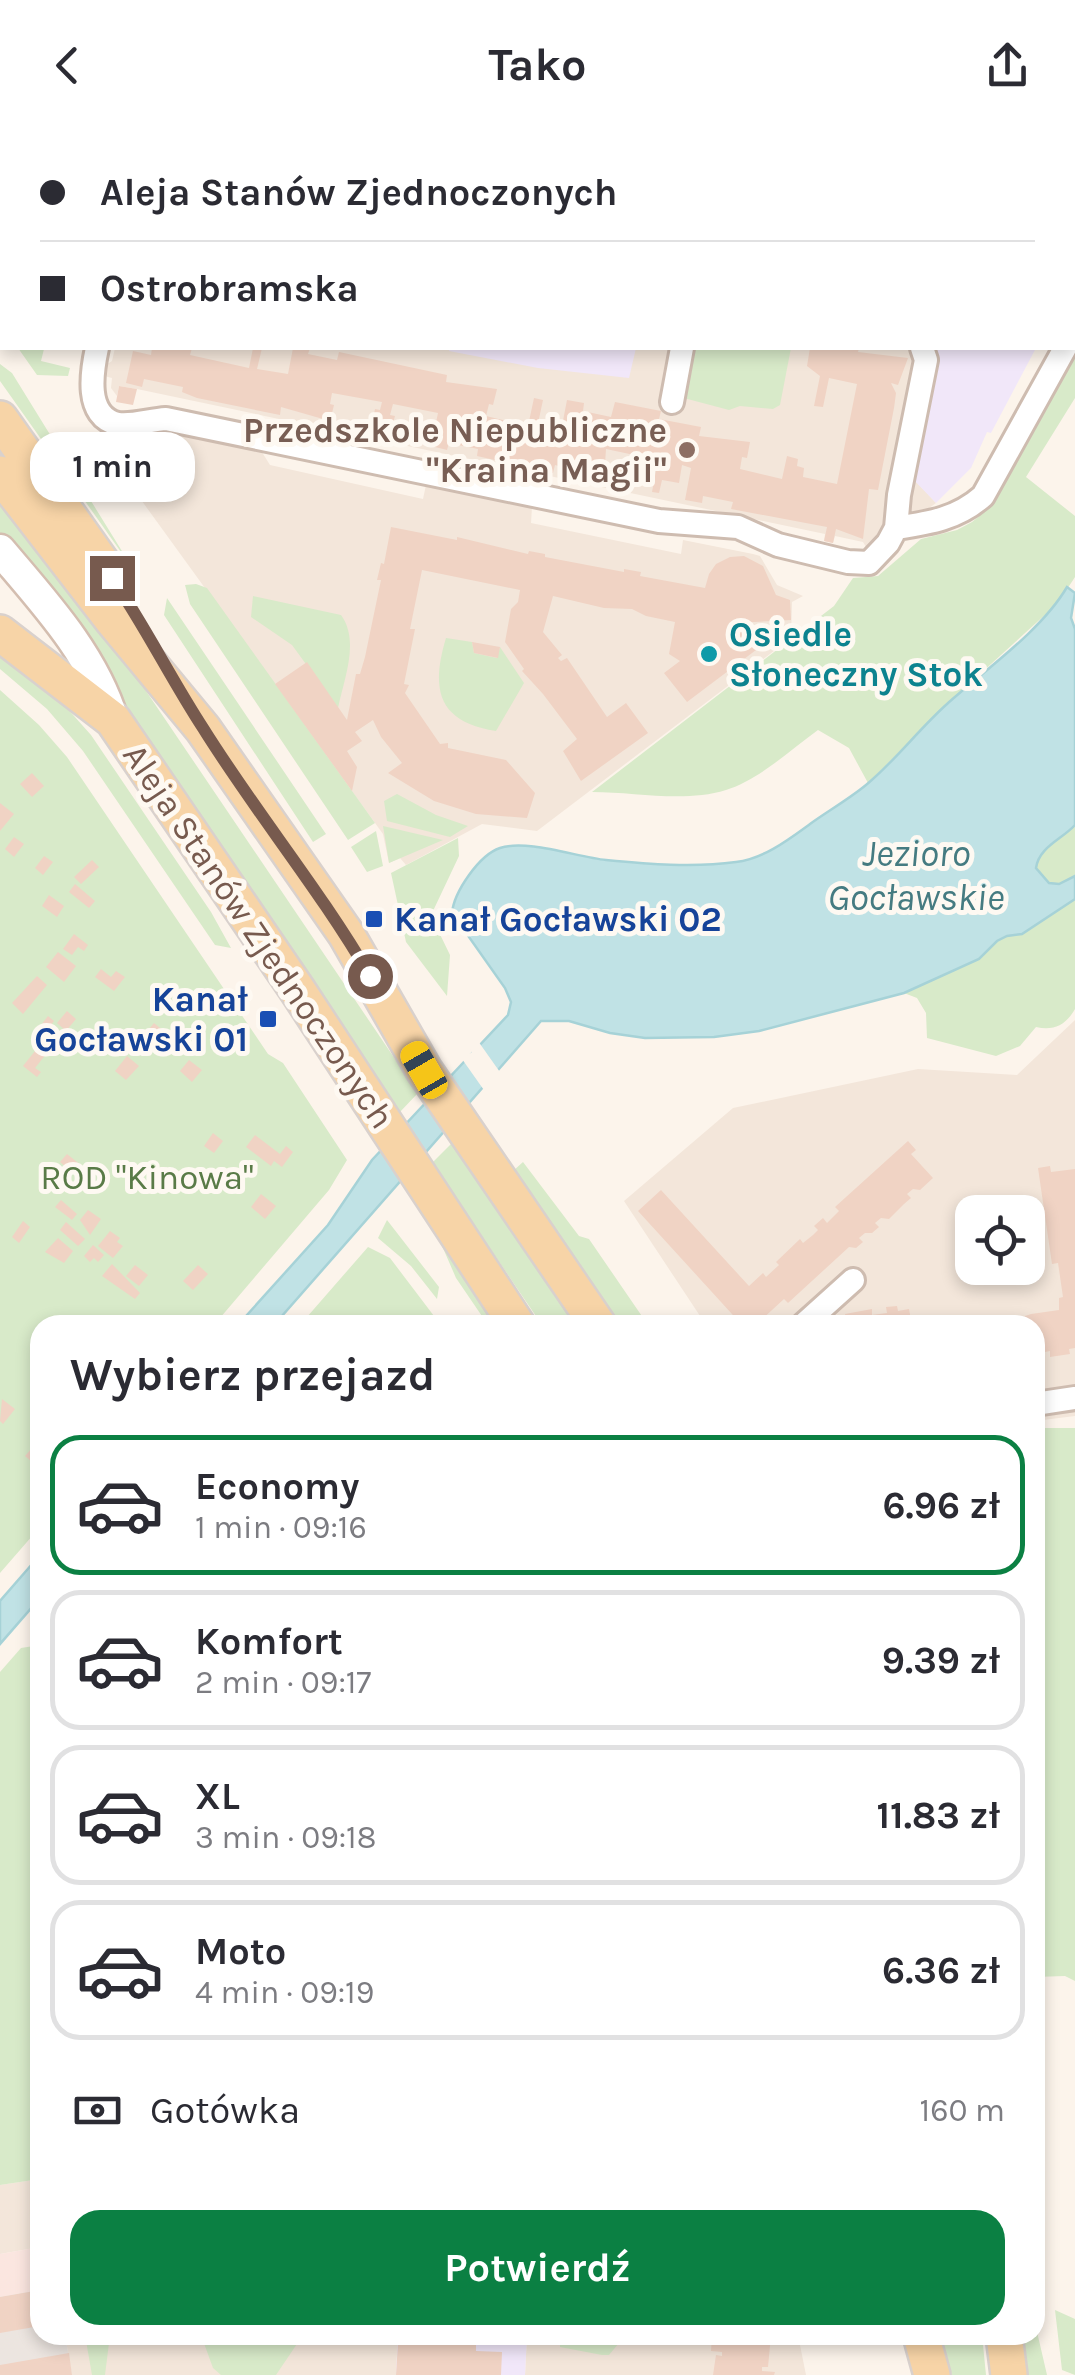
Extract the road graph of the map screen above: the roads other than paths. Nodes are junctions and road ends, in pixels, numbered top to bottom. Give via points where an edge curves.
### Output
1 (97, 350) edge
2 (682, 350) edge
3 (923, 350) edge
4 (1064, 350) edge
5 (672, 402) dead end
6 (0, 419) edge
7 (0, 474) edge
8 (896, 528) junction
9 (0, 550) edge
10 (0, 633) edge
11 (112, 720) junction
12 (203, 728) junction
13 (853, 1280) dead end
14 (511, 1315) edge
15 (591, 1315) edge
16 (824, 1315) edge
17 (1075, 1398) edge
18 (1045, 1402) edge
19 (924, 2345) edge
20 (1005, 2345) edge
21 (932, 2375) edge
22 (1008, 2375) edge

1 - 8 street via 94,398 114,423 166,419 660,521 738,527 778,545 861,564 875,558
2 - 5 street
3 - 8 street
4 - 8 street via 983,496 944,520
6 - 12 main road via 134,609
7 - 12 main road, Aleja Stanów Zjednoczonych
9 - 11 main road, Aleja Stanów Zjednoczonych via 96,676
10 - 11 main road
11 - 14 main road, Aleja Stanów Zjednoczonych
12 - 15 main road, Aleja Stanów Zjednoczonych via 346,934 424,1070
13 - 16 street
17 - 18 street
19 - 21 main road
20 - 22 main road

